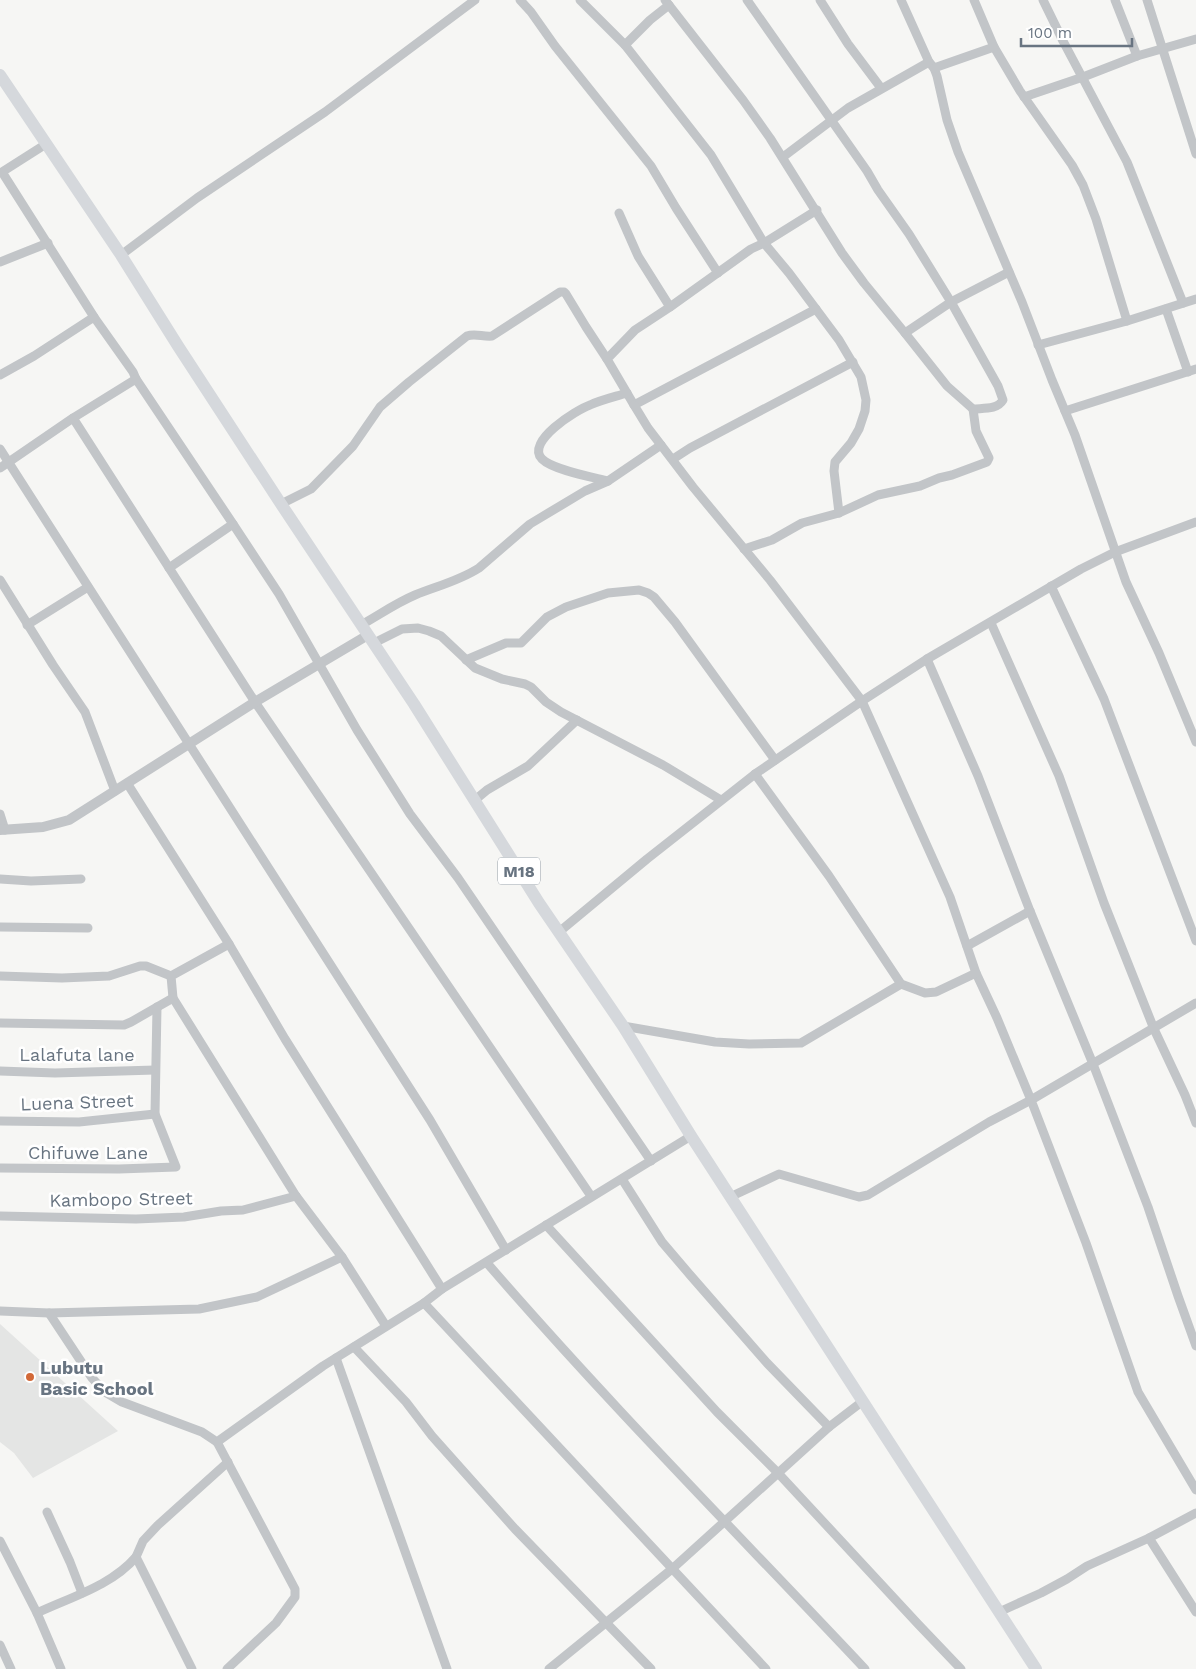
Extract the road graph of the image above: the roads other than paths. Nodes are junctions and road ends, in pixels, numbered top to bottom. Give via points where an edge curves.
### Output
1 (475, 0) edge
2 (520, 0) edge
3 (580, 0) edge
4 (747, 0) edge
5 (820, 0) edge
6 (901, 0) edge
7 (974, 0) edge
8 (1043, 0) edge
9 (1115, 0) edge
10 (1147, 0) edge
11 (667, 2) edge
12 (1196, 39) edge
13 (625, 45) junction
14 (994, 47) junction
15 (1164, 49) junction
16 (1137, 56) junction
17 (932, 65) junction
18 (0, 76) edge
19 (1083, 77) junction
20 (881, 88) junction
21 (4, 89) edge
22 (1024, 97) junction
23 (832, 120) junction
24 (46, 144) junction
25 (1196, 154) edge
26 (783, 157) junction
27 (1, 172) edge
28 (817, 210) junction
29 (619, 213) dead end
30 (48, 243) junction
31 (764, 243) junction
32 (121, 255) junction
33 (0, 262) edge
34 (1009, 272) junction
35 (718, 273) junction
36 (1196, 299) edge
37 (952, 302) junction
38 (1183, 303) junction
39 (670, 307) junction
40 (816, 309) junction
41 (1166, 309) junction
42 (94, 317) junction
43 (1127, 322) junction
44 (905, 333) junction
45 (1038, 345) junction
46 (607, 359) junction
47 (853, 362) junction
48 (1192, 371) edge
49 (0, 375) edge
50 (136, 379) junction
51 (626, 393) junction
52 (634, 405) junction
53 (973, 409) junction
54 (1065, 411) junction
55 (74, 418) junction
56 (661, 445) junction
57 (0, 449) edge
58 (673, 459) junction
59 (9, 463) junction
60 (0, 468) edge
61 (608, 481) junction
62 (281, 504) junction
63 (839, 513) junction
64 (1196, 522) edge
65 (233, 524) junction
66 (744, 549) junction
67 (1115, 552) junction
68 (169, 568) junction
69 (0, 580) edge
70 (1051, 586) junction
71 (88, 587) junction
72 (991, 623) junction
73 (27, 625) junction
74 (368, 634) junction
75 (466, 660) junction
76 (927, 660) junction
77 (319, 663) junction
78 (862, 701) junction
79 (255, 702) junction
80 (577, 720) junction
81 (1196, 742) edge
82 (188, 744) junction
83 (775, 760) junction
84 (756, 774) junction
85 (127, 784) junction
86 (115, 791) junction
87 (475, 800) junction
88 (721, 800) junction
89 (0, 814) edge
90 (3, 830) edge
91 (0, 879) edge
92 (81, 879) dead end
93 (1030, 911) junction
94 (0, 927) edge
95 (88, 928) dead end
96 (559, 932) junction
97 (1196, 941) edge
98 (229, 944) junction
99 (967, 946) junction
100 (976, 973) junction
101 (0, 976) edge
102 (171, 976) junction
103 (901, 984) junction
104 (173, 998) junction
105 (1196, 1003) edge
106 (157, 1007) junction
107 (0, 1023) edge
108 (623, 1026) junction
109 (1154, 1029) junction
110 (1093, 1064) junction
111 (155, 1070) junction
112 (0, 1071) edge
113 (1031, 1100) junction
114 (155, 1114) junction
115 (0, 1121) edge
116 (1196, 1123) edge
117 (691, 1136) junction
118 (651, 1161) junction
119 (0, 1168) edge
120 (622, 1179) junction
121 (296, 1196) junction
122 (591, 1196) junction
123 (730, 1197) junction
124 (0, 1216) edge
125 (546, 1224) junction
126 (506, 1250) junction
127 (342, 1257) junction
128 (486, 1263) junction
129 (442, 1289) junction
130 (424, 1303) junction
131 (0, 1311) edge
132 (49, 1312) junction
133 (386, 1326) junction
134 (1196, 1346) edge
135 (354, 1347) junction
136 (336, 1358) junction
137 (863, 1401) junction
138 (829, 1427) junction
139 (217, 1442) junction
140 (228, 1462) junction
141 (778, 1473) junction
142 (1196, 1490) edge
143 (47, 1512) dead end
144 (1196, 1513) edge
145 (725, 1520) junction
146 (1148, 1538) junction
147 (0, 1541) edge
148 (136, 1557) junction
149 (672, 1569) junction
150 (82, 1593) junction
151 (999, 1612) junction
152 (1196, 1612) edge
153 (37, 1613) junction
154 (606, 1622) junction
155 (0, 1645) edge
156 (11, 1669) edge
157 (62, 1669) edge
158 (192, 1669) edge
159 (227, 1669) edge
160 (448, 1669) edge
161 (549, 1669) edge
162 (651, 1669) edge
163 (766, 1669) edge
164 (866, 1669) edge
165 (961, 1669) edge
166 (1036, 1669) edge

1 - 32 street via 325,112 197,198
2 - 35 street via 651,166
3 - 13 street
4 - 23 street
5 - 20 street
6 - 17 street
7 - 14 street
8 - 19 street
9 - 16 street
10 - 15 street
11 - 13 street
11 - 26 street
12 - 15 street
13 - 31 street via 711,155
14 - 17 street
14 - 22 street
15 - 16 street
15 - 25 street
16 - 19 street
17 - 20 street
17 - 34 street via 951,134
18 - 21 main road, M18
19 - 22 street
19 - 38 street via 1127,162
20 - 23 street
21 - 24 main road, M18
22 - 43 street via 1083,185
23 - 26 street
23 - 37 street
24 - 27 street
24 - 32 main road, M18
26 - 28 street
27 - 30 street
28 - 31 street
28 - 44 street via 842,253
29 - 39 street via 638,256
30 - 33 street
30 - 42 street
31 - 35 street via 750,249
31 - 40 street
32 - 62 main road, M18
34 - 37 street
34 - 45 street
35 - 39 street
36 - 38 street
37 - 44 street
37 - 53 street via 1003,400 992,408
38 - 41 street
39 - 46 street via 635,330
40 - 47 street
40 - 52 street
41 - 43 street
41 - 48 street
42 - 49 street
42 - 50 street
43 - 45 street
44 - 53 street via 947,386
45 - 54 street
46 - 51 street
46 - 62 street via 566,294 560,292 492,336 468,336 380,407 353,446 311,489
47 - 58 street
47 - 63 street via 861,377 865,411 856,436 835,462
48 - 54 street
50 - 55 street
50 - 65 street
51 - 52 street
51 - 61 street via 581,409 547,434 538,447 538,454 546,463
52 - 56 street
53 - 63 street via 976,430 989,458 987,462 920,486 878,495
54 - 67 street
55 - 59 street
55 - 68 street
56 - 58 street
56 - 61 street
57 - 59 street
58 - 66 street
59 - 60 street
59 - 71 street
61 - 74 street via 530,524 472,573 395,605
62 - 74 main road, M18
63 - 66 street via 802,523 783,535
64 - 67 street
65 - 68 street
65 - 77 street
66 - 78 street
67 - 70 street
67 - 81 street
68 - 79 street
69 - 73 street
70 - 72 street
70 - 97 street via 1104,698
71 - 73 street
71 - 82 street
72 - 76 street
72 - 109 street via 1059,776 1104,903
73 - 86 street via 85,712
74 - 75 street via 418,628 441,636
74 - 77 street
74 - 87 main road, M18
75 - 80 street via 474,668 493,676 531,687 546,702
75 - 83 street via 506,643 520,643 547,618 566,607 608,593 638,590 648,593 675,622
76 - 78 street
76 - 93 street via 978,776
77 - 79 street
77 - 118 street via 410,814 458,878
78 - 83 street
78 - 99 street via 950,897
79 - 82 street
79 - 122 street
80 - 87 street via 528,766
80 - 88 street
82 - 85 street
82 - 126 street via 430,1120
83 - 84 street
84 - 88 street
84 - 103 street
85 - 86 street
85 - 98 street
86 - 90 street via 69,820 28,829
87 - 96 main road, M18
88 - 96 street
89 - 90 street
91 - 92 street
93 - 99 street
93 - 110 street
94 - 95 street
96 - 108 main road, M18
98 - 102 street
98 - 129 street
99 - 100 street
100 - 103 street via 936,992
100 - 113 street
101 - 102 street via 109,976 140,966
102 - 104 street
103 - 108 street via 801,1043 714,1042
104 - 106 street
104 - 121 street
105 - 109 street
106 - 107 street via 124,1025
106 - 111 street
108 - 117 main road, M18
109 - 110 street
109 - 116 street
110 - 113 street
110 - 134 street via 1148,1207
111 - 112 street, Lalafuta lane
111 - 114 street
113 - 123 street via 868,1196 779,1174
113 - 142 street via 1138,1392
114 - 115 street, Luena Street via 79,1122
114 - 119 street, Chifuwe Lane via 175,1168
117 - 118 street
117 - 123 main road, M18
118 - 120 street
120 - 122 street
120 - 138 street via 662,1242
121 - 124 street, Kambopo Street via 243,1210 184,1217
121 - 127 street
122 - 125 street
123 - 137 main road, M18
125 - 126 street
125 - 141 street via 717,1412
126 - 128 street
127 - 132 street via 257,1297 199,1309
127 - 133 street
128 - 129 street
128 - 145 street via 603,1394
129 - 130 street
130 - 133 street
130 - 149 street
131 - 132 street
132 - 139 street via 92,1378 105,1392 122,1402 209,1435
133 - 135 street
135 - 136 street
135 - 154 street via 406,1402 515,1529
136 - 139 street
136 - 160 street
137 - 138 street
137 - 151 main road, M18
138 - 141 street
139 - 140 street
140 - 148 street via 158,1524
140 - 159 street via 295,1589 295,1597 276,1623
141 - 145 street
141 - 165 street
143 - 150 street
144 - 146 street
145 - 149 street
145 - 164 street
146 - 151 street
146 - 152 street
147 - 153 street
148 - 150 street via 124,1569
148 - 158 street
149 - 154 street
149 - 163 street
150 - 153 street
151 - 166 main road, M18
153 - 157 street
154 - 161 street
154 - 162 street
155 - 156 street

